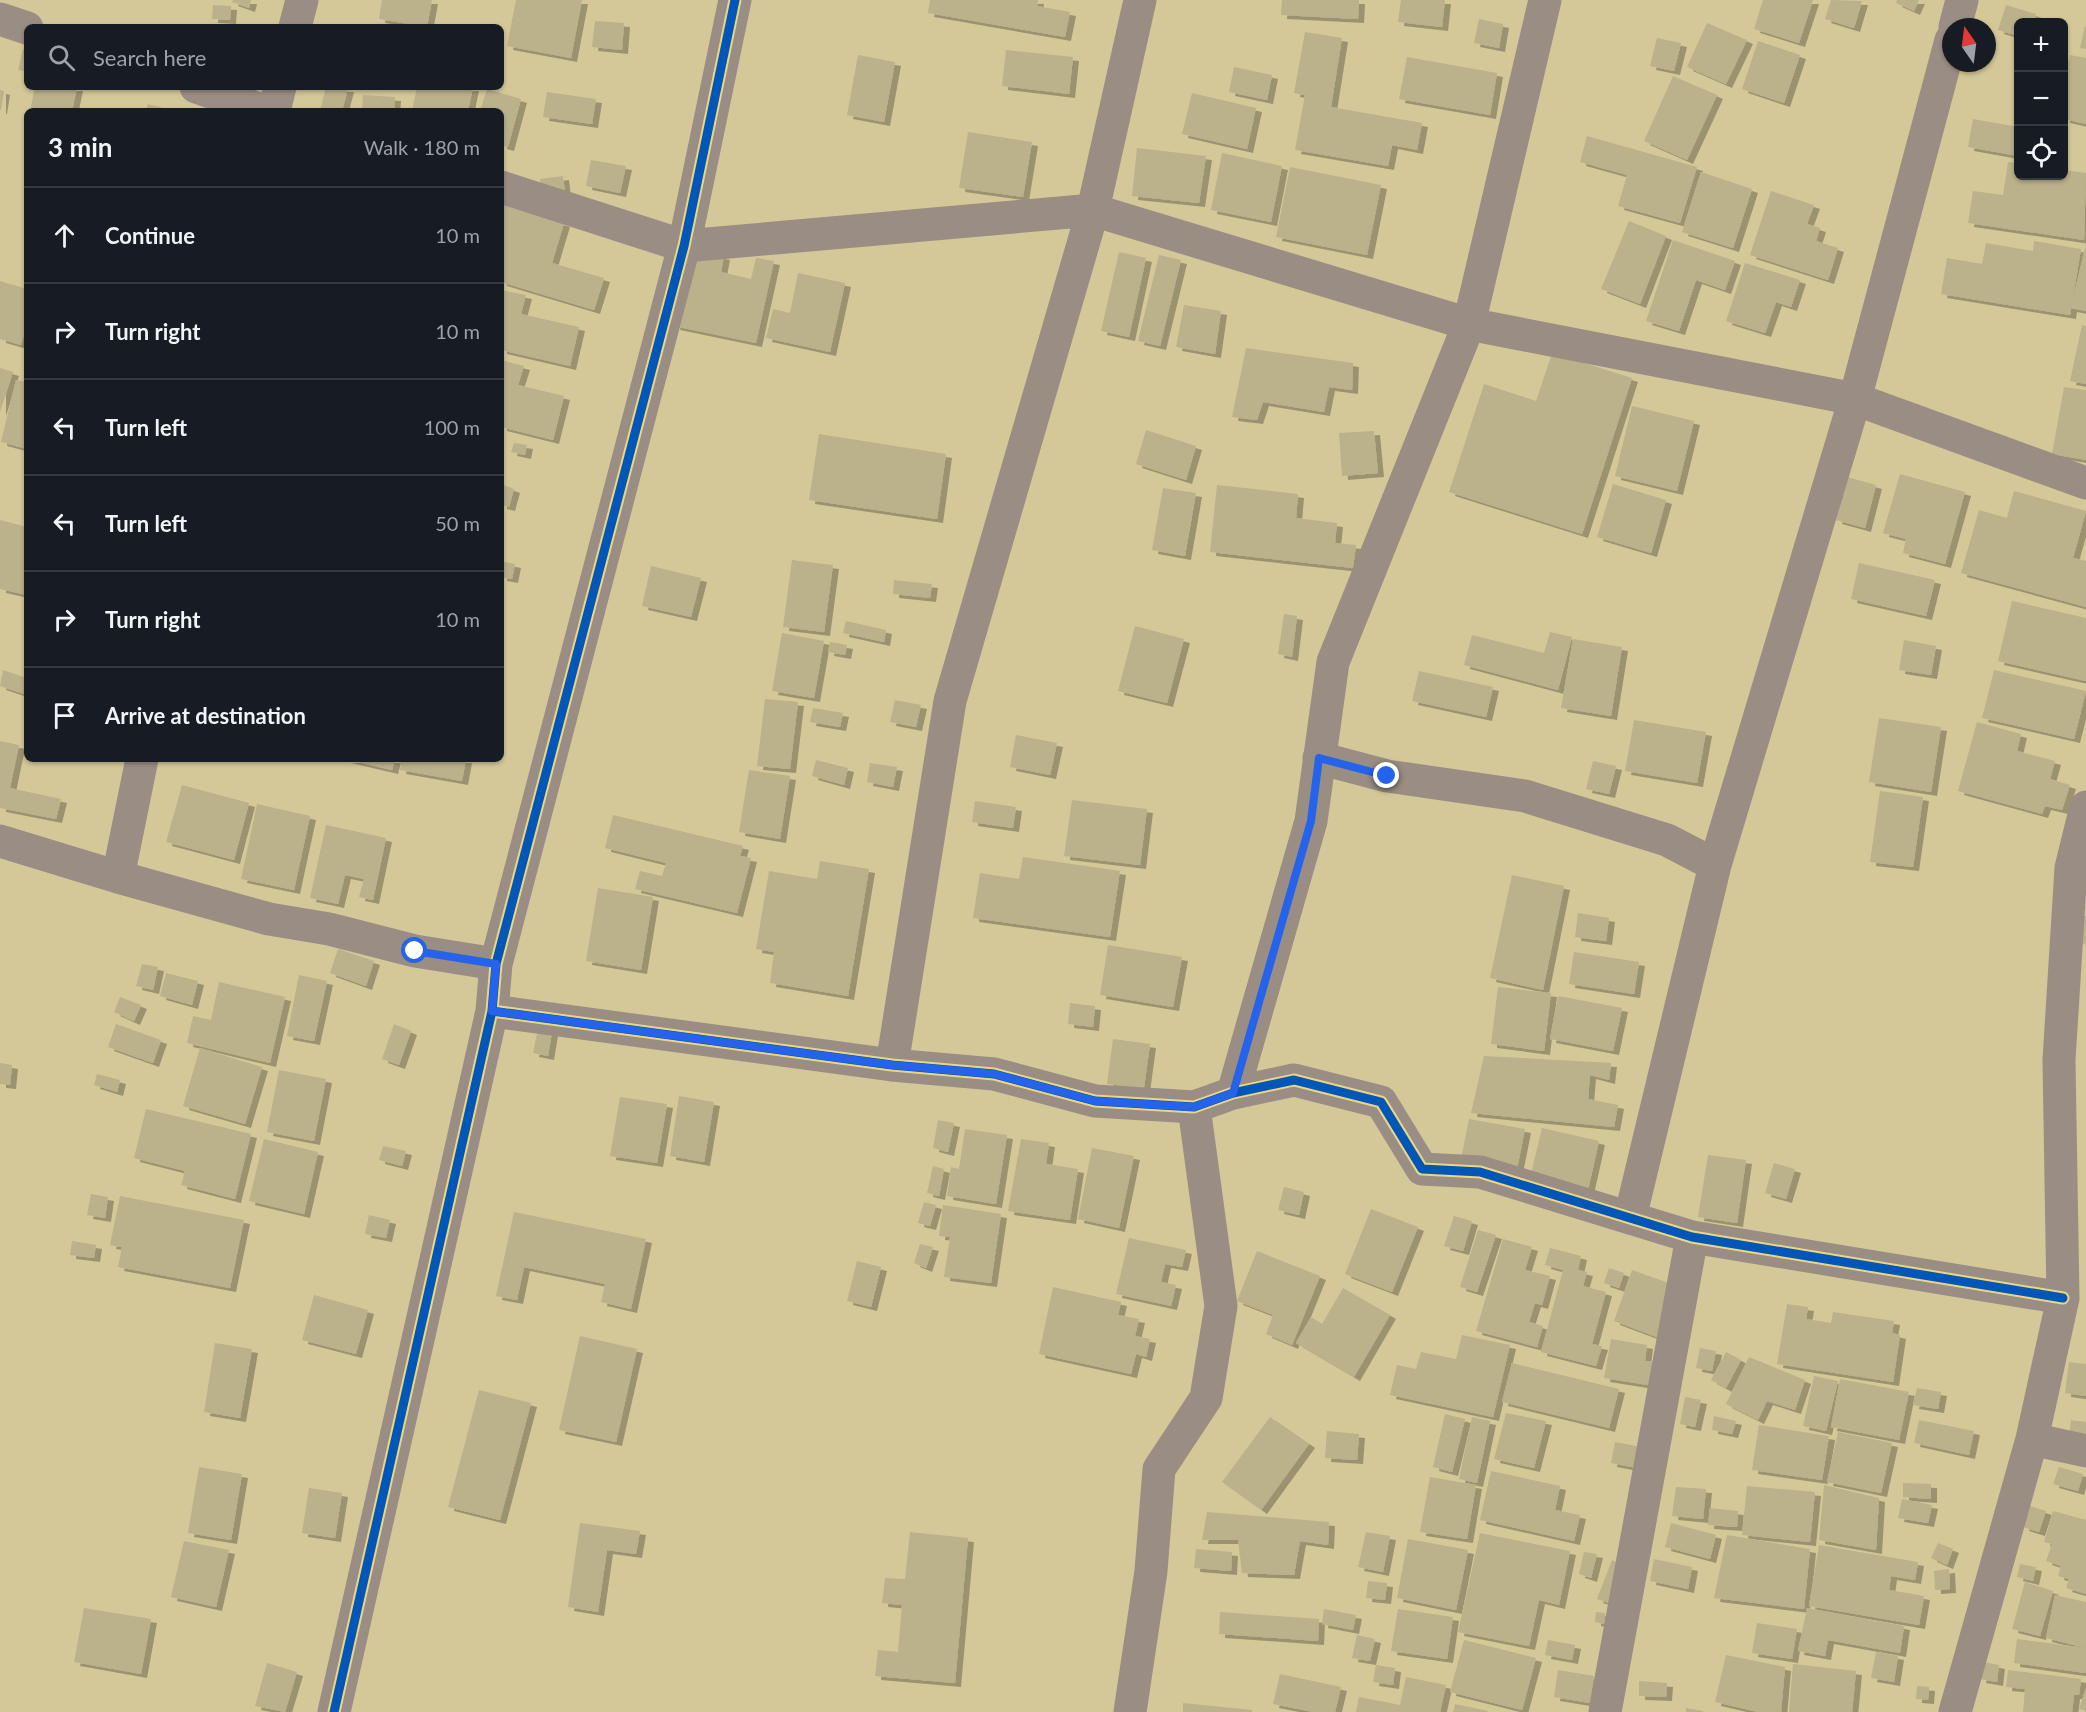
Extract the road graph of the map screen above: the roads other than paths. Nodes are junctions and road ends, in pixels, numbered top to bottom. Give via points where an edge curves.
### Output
1 (302, 0) edge
2 (735, 0) edge
3 (1140, 0) edge
4 (1545, 0) edge
5 (1962, 0) edge
6 (0, 18) edge
7 (1957, 18) edge
8 (296, 24) edge
9 (24, 27) edge
10 (1942, 72) edge
11 (205, 90) edge
12 (279, 90) edge
13 (256, 108) edge
14 (275, 108) edge
15 (504, 188) edge
16 (1093, 210) junction
17 (684, 246) junction
18 (1469, 324) junction
19 (1855, 399) junction
20 (2086, 483) edge
21 (1319, 758) junction
22 (141, 762) edge
23 (2086, 807) edge
24 (0, 841) edge
25 (1715, 865) junction
26 (118, 877) junction
27 (496, 964) junction
28 (492, 1011) junction
29 (892, 1065) junction
30 (1233, 1093) junction
31 (1194, 1107) junction
32 (1630, 1218) junction
33 (1692, 1237) junction
34 (2063, 1298) junction
35 (2032, 1439) junction
36 (2086, 1451) edge
37 (334, 1712) edge
38 (1130, 1712) edge
39 (1605, 1712) edge
40 (1955, 1712) edge

1 - 8 street
2 - 17 street
3 - 16 street
4 - 18 street
5 - 7 street
6 - 9 street
10 - 19 street
11 - 13 street
12 - 14 street
15 - 17 street
16 - 17 street
16 - 18 street
16 - 29 street via 950,701
17 - 27 street
18 - 19 street
18 - 21 street via 1333,662
19 - 20 street
19 - 25 street
21 - 25 street via 1387,776 1525,796 1667,840
21 - 30 street via 1311,821
22 - 26 street
23 - 34 street via 2071,868 2059,1060
24 - 26 street
25 - 32 street
26 - 27 street via 268,919
27 - 28 street
28 - 29 street
28 - 37 street
29 - 31 street via 994,1074 1095,1101
30 - 31 street
30 - 32 street via 1294,1080 1381,1102 1422,1169 1480,1172
31 - 38 street via 1221,1306 1206,1398 1159,1469 1151,1571
32 - 33 street
33 - 34 street
33 - 39 street
34 - 35 street
35 - 36 street
35 - 40 street

